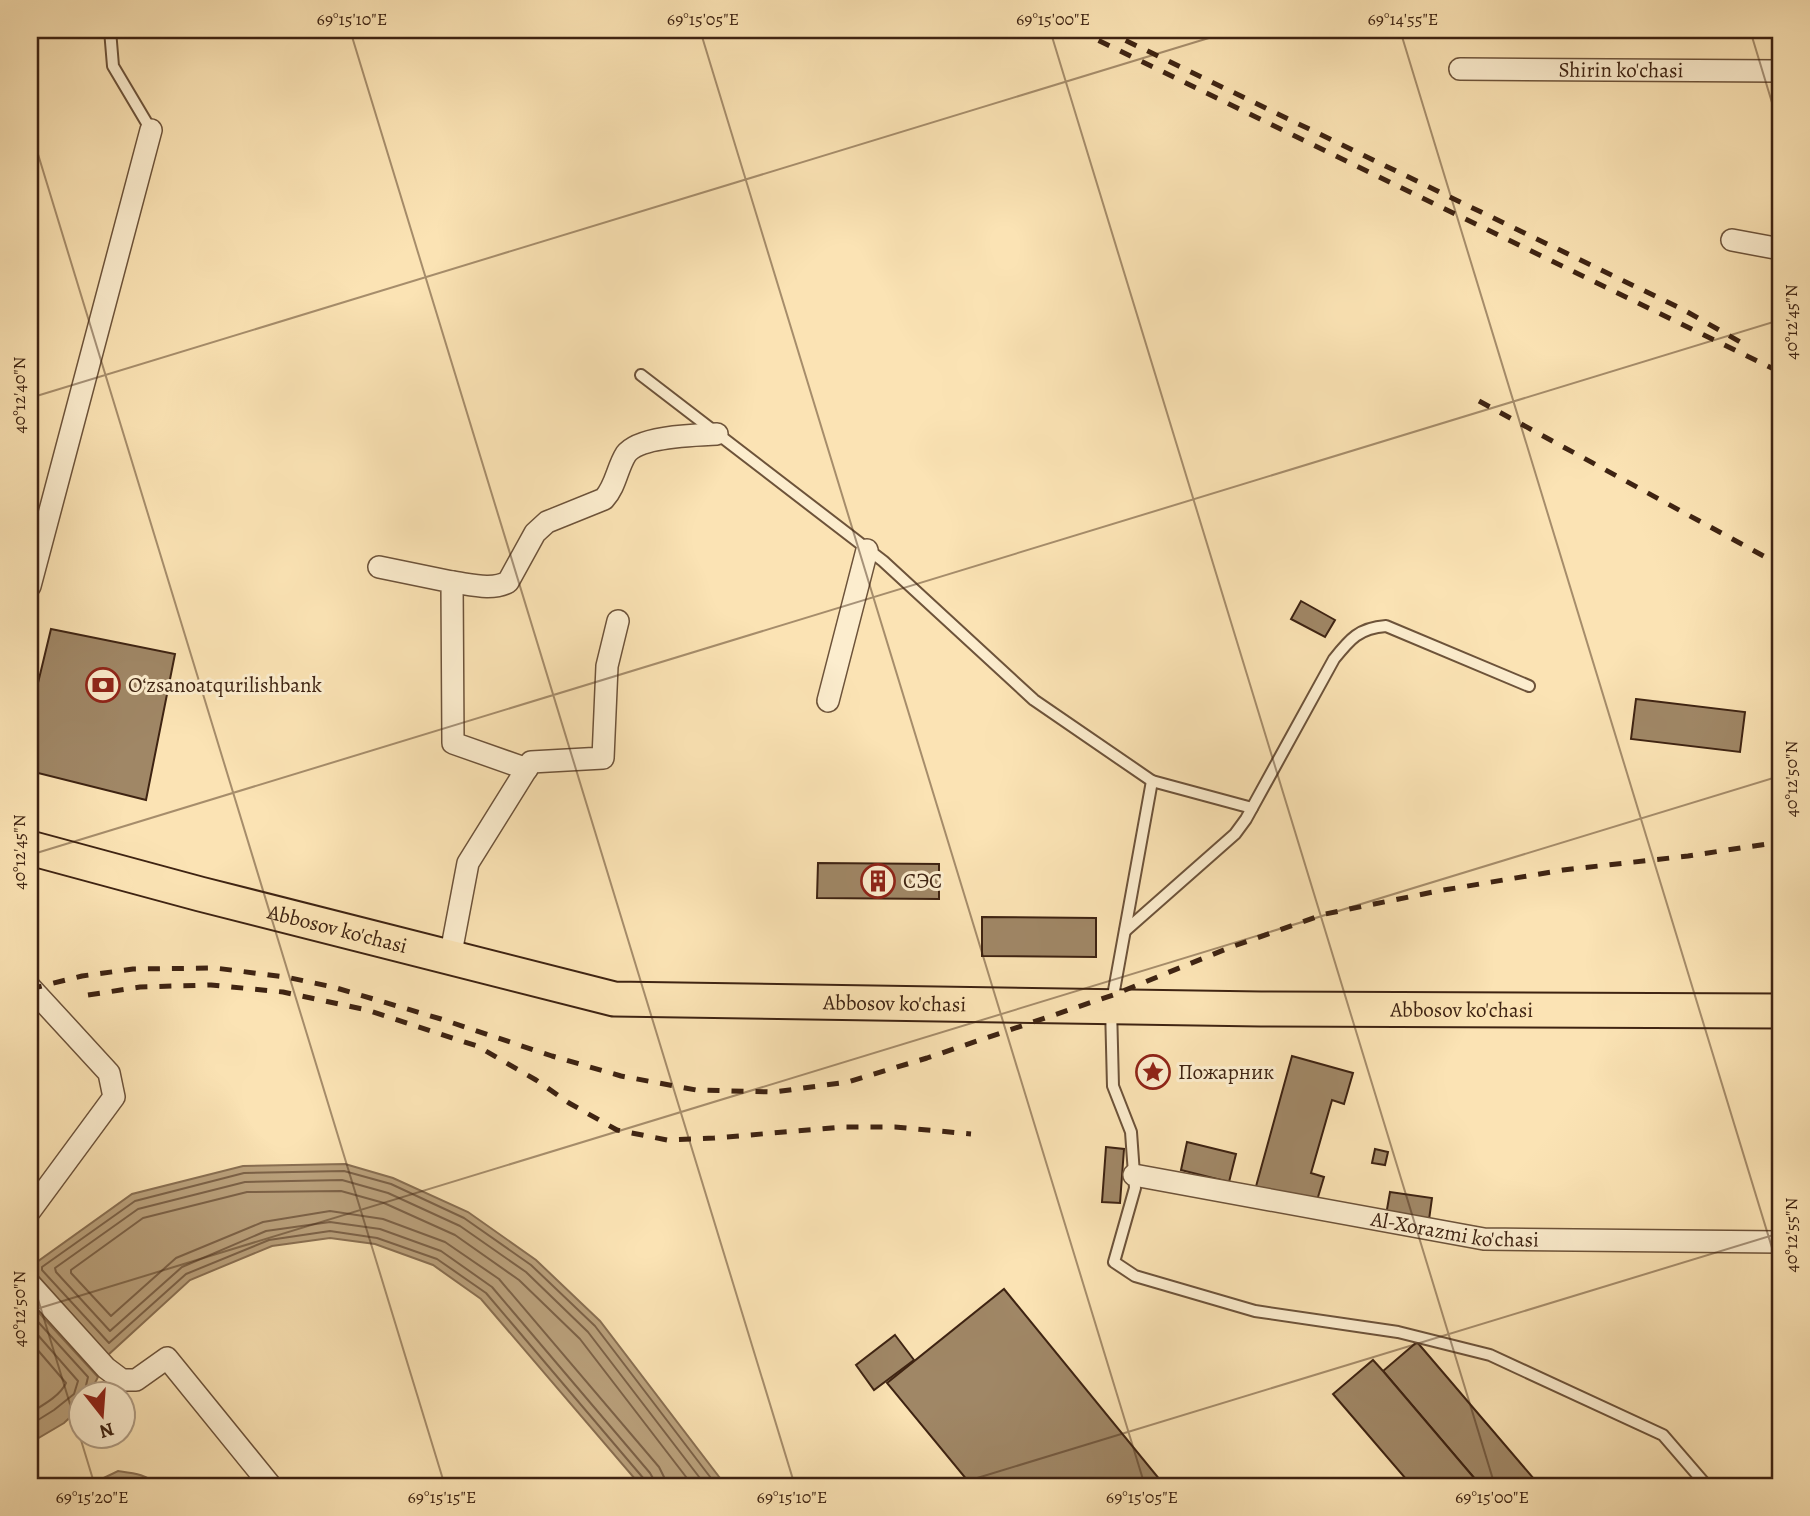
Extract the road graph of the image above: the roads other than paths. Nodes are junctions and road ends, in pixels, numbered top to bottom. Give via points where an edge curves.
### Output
1 (110, 30) edge
2 (1460, 69) dead end
3 (1780, 71) edge
4 (151, 130) joint
5 (1732, 240) dead end
6 (1780, 249) edge
7 (641, 375) dead end
8 (717, 434) junction
9 (867, 550) junction
10 (379, 567) dead end
11 (453, 582) junction
12 (30, 586) edge
13 (618, 621) dead end
14 (1529, 686) dead end
15 (828, 701) dead end
16 (527, 769) junction
17 (1152, 781) junction
18 (1252, 808) junction
19 (30, 848) edge
20 (1125, 931) junction
21 (450, 958) junction
22 (30, 987) edge
23 (1111, 1007) junction
24 (1780, 1011) edge
25 (1134, 1175) junction
26 (30, 1211) edge
27 (1780, 1242) edge
28 (30, 1284) edge
29 (271, 1486) edge
30 (1707, 1486) edge

1 - 4 lane via 113,66
2 - 3 street, Shirin ko'chasi
4 - 12 street
5 - 6 street
7 - 8 lane
8 - 9 lane
8 - 11 street via 670,436 635,446 627,453 610,493 547,522 535,533 508,582 491,586
9 - 15 street
9 - 17 lane via 1034,700
10 - 11 street
11 - 16 street via 453,743
13 - 16 street via 607,666 603,758 531,762
14 - 18 lane via 1387,626 1361,631 1334,659
16 - 21 street via 468,863
17 - 18 lane
17 - 20 lane
18 - 20 lane via 1236,834
19 - 21 main road, Abbosov ko'chasi
20 - 23 lane
21 - 23 main road, Abbosov ko'chasi via 614,999
22 - 26 street via 109,1073 114,1097
23 - 24 main road, Abbosov ko'chasi
23 - 25 lane via 1113,1086 1131,1132
25 - 27 street, Al-Xorazmi ko'chasi via 1484,1239
25 - 30 lane via 1135,1188 1114,1262 1135,1276 1255,1311 1398,1332 1490,1355 1663,1435
28 - 29 street via 121,1380 136,1380 167,1358

